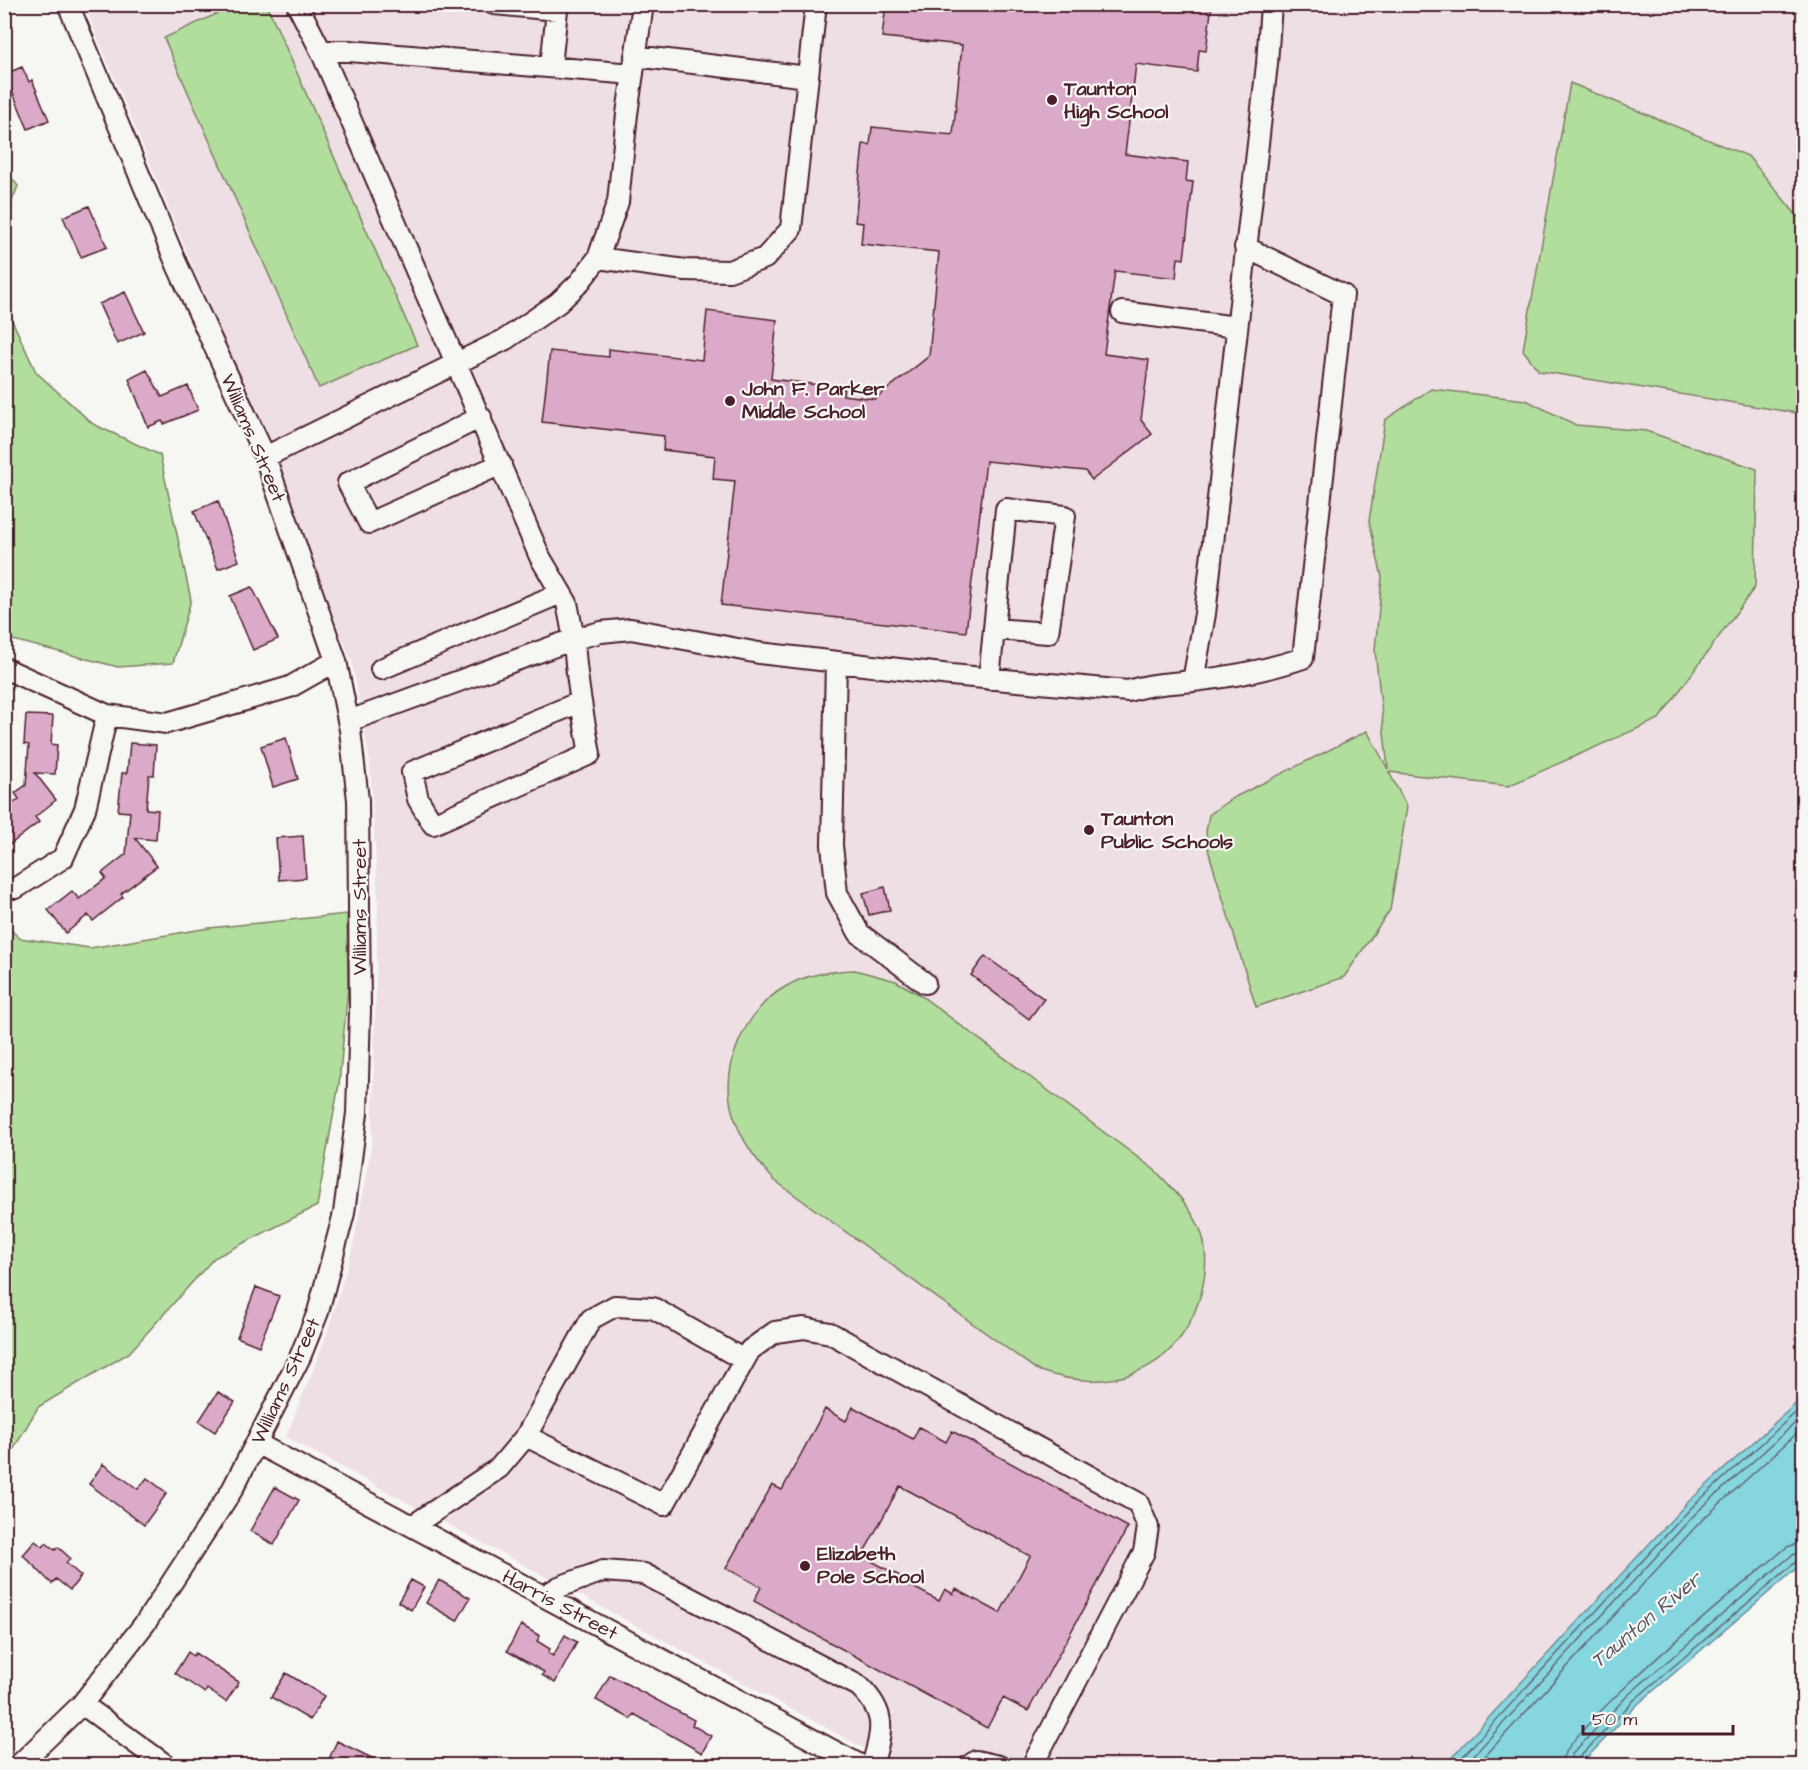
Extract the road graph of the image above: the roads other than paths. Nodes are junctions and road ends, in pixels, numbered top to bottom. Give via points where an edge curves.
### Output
1 (68, 4) edge
2 (297, 4) edge
3 (494, 4) edge
4 (643, 4) edge
5 (816, 4) edge
6 (1271, 4) edge
7 (558, 7) edge
8 (321, 51) junction
9 (634, 65) junction
10 (551, 66) junction
11 (808, 76) junction
12 (1245, 247) junction
13 (598, 258) junction
14 (1122, 312) dead end
15 (1236, 327) junction
16 (456, 363) junction
17 (481, 417) junction
18 (265, 457) junction
19 (501, 464) junction
20 (561, 593) junction
21 (994, 629) junction
22 (573, 639) junction
23 (336, 661) junction
24 (836, 662) junction
25 (4, 668) edge
26 (381, 669) dead end
27 (989, 679) junction
28 (1193, 681) junction
29 (580, 702) junction
30 (106, 715) junction
31 (349, 721) junction
32 (16, 888) dead end
33 (925, 982) dead end
34 (744, 1360) junction
35 (526, 1436) junction
36 (258, 1444) junction
37 (412, 1526) junction
38 (544, 1596) junction
39 (82, 1704) junction
40 (18, 1766) edge
41 (167, 1766) edge
42 (862, 1766) edge
43 (872, 1766) edge
44 (969, 1766) edge
45 (999, 1766) edge
46 (1032, 1766) edge

1 - 18 street, Williams Street via 177,265
2 - 8 street
3 - 7 street
4 - 9 street
5 - 11 street
6 - 12 street
7 - 10 street
8 - 10 street
8 - 16 street
9 - 10 street
9 - 11 street
9 - 13 street via 618,202
11 - 13 street via 791,229 765,258 729,271 685,270
12 - 15 street
12 - 28 street via 1343,295 1303,658 1278,667
13 - 16 street via 579,283 540,316 506,339
14 - 15 street
15 - 28 street via 1205,614
16 - 17 street
16 - 18 street
17 - 19 street
17 - 19 street via 348,483 369,523
18 - 23 street, Williams Street
19 - 20 street via 540,557
20 - 22 street via 567,603
20 - 26 street
21 - 21 street via 1006,509 1065,516 1048,633
21 - 27 street
22 - 24 street via 631,629 759,653
22 - 29 street
22 - 31 street
23 - 30 street via 290,687 167,723
23 - 31 street, Williams Street
24 - 27 street
24 - 33 street via 832,845 837,892 859,933
25 - 30 street
27 - 28 street via 1128,691 1154,682
29 - 29 street via 590,754 433,824 418,799 412,772
30 - 32 street via 85,809 63,858
31 - 36 street, Williams Street via 361,871 360,1011 352,1163 335,1253 318,1312
34 - 35 street via 653,1308 615,1306 591,1318
34 - 35 street via 664,1505
34 - 46 street via 750,1350 775,1332 804,1328 830,1333 1138,1503 1148,1527 1144,1552
35 - 37 street via 499,1468
36 - 37 street, Harris Street
36 - 39 street, Williams Street via 216,1517 158,1604
37 - 38 street, Harris Street
38 - 42 street, Harris Street
38 - 43 street via 603,1571 644,1574 859,1686 874,1701 883,1730
39 - 40 street, Williams Street
39 - 41 street
44 - 45 street via 976,1761

